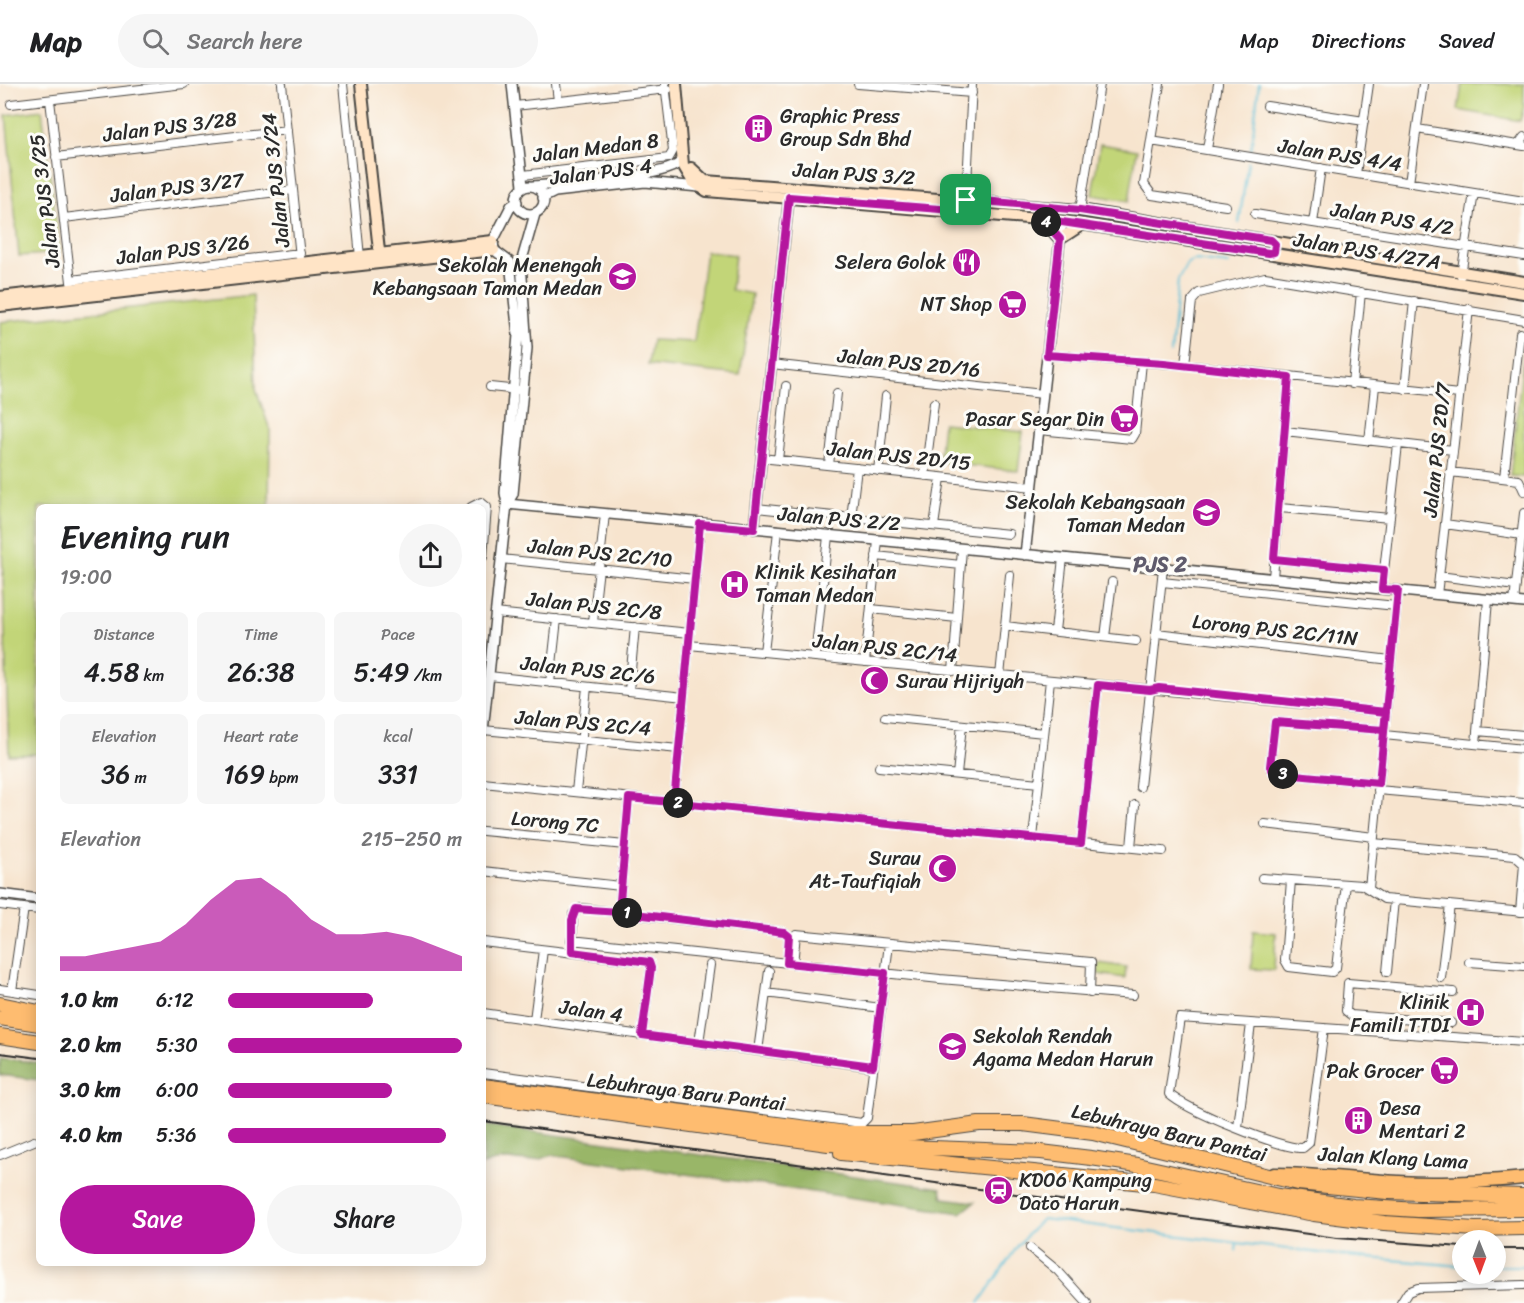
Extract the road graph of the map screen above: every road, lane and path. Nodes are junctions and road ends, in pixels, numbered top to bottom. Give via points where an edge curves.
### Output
1 (184, 84) edge
2 (282, 84) edge
3 (342, 84) edge
4 (361, 84) edge
5 (512, 84) edge
6 (556, 84) edge
7 (858, 84) edge
8 (1100, 84) edge
9 (1160, 84) edge
10 (1218, 84) edge
11 (1369, 84) edge
12 (1423, 84) edge
13 (673, 86) edge
14 (972, 88) edge
15 (50, 100) junction
16 (558, 102) junction
17 (11, 104) dead end
18 (515, 106) junction
19 (1267, 106) dead end
20 (1364, 121) junction
21 (1417, 129) junction
22 (287, 130) junction
23 (1524, 137) edge
24 (1151, 141) junction
25 (1521, 145) edge
26 (1207, 149) junction
27 (56, 157) junction
28 (682, 160) junction
29 (1321, 168) junction
30 (1356, 174) junction
31 (523, 175) junction
32 (967, 176) junction
33 (694, 177) junction
34 (1409, 183) junction
35 (523, 186) junction
36 (533, 186) junction
37 (293, 190) junction
38 (1474, 193) junction
39 (789, 197) junction
40 (543, 198) junction
41 (984, 201) junction
42 (1524, 201) edge
43 (517, 202) junction
44 (966, 206) junction
45 (1226, 206) dead end
46 (1080, 210) junction
47 (535, 214) junction
48 (1255, 214) dead end
49 (64, 218) junction
50 (1042, 219) junction
51 (1062, 221) junction
52 (1313, 223) junction
53 (1083, 224) junction
54 (1060, 239) junction
55 (1271, 240) junction
56 (1303, 245) junction
57 (494, 246) junction
58 (1465, 247) junction
59 (1269, 253) junction
60 (1524, 256) edge
61 (360, 257) junction
62 (1302, 258) junction
63 (380, 259) junction
64 (301, 263) junction
65 (1461, 271) junction
66 (1524, 280) edge
67 (1460, 284) junction
68 (72, 289) junction
69 (1361, 292) junction
70 (1524, 293) edge
71 (0, 297) edge
72 (1414, 301) junction
73 (0, 306) edge
74 (1469, 309) junction
75 (1524, 320) edge
76 (1520, 333) dead end
77 (1047, 355) junction
78 (1142, 362) junction
79 (771, 364) junction
80 (1185, 365) junction
81 (1289, 377) junction
82 (1352, 384) junction
83 (786, 386) dead end
84 (1375, 386) junction
85 (490, 387) dead end
86 (1405, 389) junction
87 (519, 390) junction
88 (837, 393) dead end
89 (1043, 394) junction
90 (1459, 394) junction
91 (886, 396) dead end
92 (934, 403) dead end
93 (1039, 430) junction
94 (1285, 431) junction
95 (1369, 441) junction
96 (1398, 444) junction
97 (1453, 450) junction
98 (761, 458) junction
99 (778, 460) junction
100 (829, 465) junction
101 (857, 468) junction
102 (878, 471) junction
103 (1450, 472) junction
104 (925, 476) junction
105 (941, 477) junction
106 (1504, 478) junction
107 (1033, 487) junction
108 (1524, 491) edge
109 (507, 504) junction
110 (756, 508) junction
111 (1280, 508) junction
112 (1524, 513) edge
113 (605, 514) junction
114 (851, 518) junction
115 (1390, 519) junction
116 (700, 524) junction
117 (1445, 524) junction
118 (934, 526) junction
119 (754, 529) junction
120 (778, 531) junction
121 (1010, 534) dead end
122 (1522, 534) junction
123 (828, 536) junction
124 (878, 541) junction
125 (962, 549) junction
126 (1025, 555) junction
127 (876, 556) junction
128 (1063, 558) junction
129 (501, 559) junction
130 (1274, 559) junction
131 (961, 565) junction
132 (1163, 568) junction
133 (599, 569) junction
134 (1384, 570) junction
135 (1010, 575) dead end
136 (1439, 576) junction
137 (1273, 578) junction
138 (695, 579) junction
139 (1112, 582) dead end
140 (1162, 582) junction
141 (1516, 586) junction
142 (1382, 589) junction
143 (1398, 590) junction
144 (1437, 594) junction
145 (1488, 600) junction
146 (1519, 603) edge
147 (1396, 606) junction
148 (871, 609) junction
149 (495, 613) junction
150 (957, 618) junction
151 (557, 619) junction
152 (593, 622) junction
153 (1005, 626) junction
154 (635, 627) junction
155 (1055, 631) junction
156 (690, 633) junction
157 (1156, 633) junction
158 (1104, 637) junction
159 (1136, 640) dead end
160 (689, 645) junction
161 (764, 652) junction
162 (814, 657) junction
163 (1391, 660) junction
164 (865, 662) junction
165 (953, 671) junction
166 (489, 676) junction
167 (1000, 676) junction
168 (1050, 680) junction
169 (550, 683) junction
170 (1098, 685) junction
171 (587, 687) junction
172 (1150, 690) junction
173 (629, 691) junction
174 (684, 697) junction
175 (486, 703) edge
176 (1386, 712) junction
177 (885, 717) dead end
178 (962, 725) junction
179 (486, 730) edge
180 (1477, 731) junction
181 (1044, 733) junction
182 (1384, 733) junction
183 (1524, 735) edge
184 (582, 739) junction
185 (1476, 744) junction
186 (679, 749) junction
187 (1524, 749) edge
188 (879, 767) dead end
189 (957, 775) junction
190 (486, 783) edge
191 (1039, 783) junction
192 (1140, 787) dead end
193 (1379, 787) junction
194 (576, 792) junction
195 (629, 798) junction
196 (674, 802) junction
197 (1524, 803) edge
198 (1135, 805) dead end
199 (1265, 824) dead end
200 (486, 831) edge
201 (1033, 838) junction
202 (1374, 840) junction
203 (1081, 843) junction
204 (625, 845) junction
205 (1131, 848) junction
206 (1162, 851) dead end
207 (1524, 864) edge
208 (486, 871) edge
209 (1262, 878) dead end
210 (1291, 880) junction
211 (1346, 884) junction
212 (621, 886) junction
213 (1369, 888) junction
214 (0, 894) edge
215 (36, 899) edge
216 (1394, 900) junction
217 (0, 905) edge
218 (1449, 905) junction
219 (24, 908) junction
220 (36, 910) edge
221 (619, 912) junction
222 (1522, 912) edge
223 (571, 940) junction
224 (486, 942) edge
225 (889, 944) junction
226 (543, 950) junction
227 (572, 952) junction
228 (1469, 962) dead end
229 (790, 964) junction
230 (710, 965) dead end
231 (1524, 966) edge
232 (769, 971) dead end
233 (1387, 972) dead end
234 (885, 973) junction
235 (1441, 978) dead end
236 (0, 989) edge
237 (12, 991) junction
238 (1453, 992) dead end
239 (766, 993) junction
240 (1090, 993) junction
241 (36, 995) edge
242 (1133, 995) dead end
243 (0, 1004) edge
244 (880, 1008) junction
245 (36, 1011) edge
246 (486, 1013) edge
247 (0, 1018) edge
248 (534, 1020) junction
249 (1450, 1023) dead end
250 (36, 1024) edge
251 (1251, 1024) junction
252 (0, 1027) edge
253 (1324, 1028) junction
254 (36, 1033) edge
255 (642, 1035) junction
256 (0, 1036) edge
257 (36, 1042) edge
258 (1524, 1042) edge
259 (699, 1043) junction
260 (758, 1051) junction
261 (873, 1066) junction
262 (486, 1073) edge
263 (486, 1086) edge
264 (486, 1096) edge
265 (486, 1105) edge
266 (1238, 1127) junction
267 (33, 1141) dead end
268 (0, 1155) edge
269 (1261, 1174) junction
270 (1524, 1178) edge
271 (1524, 1196) edge
272 (1524, 1202) edge
273 (1524, 1209) edge
274 (1314, 1214) junction
275 (1524, 1215) edge
276 (1524, 1228) edge
277 (1030, 1248) dead end
278 (1524, 1285) edge
279 (1087, 1303) edge
280 (1401, 1303) edge

1 - 15 street
2 - 22 street, Jalan PJS 3/24
3 - 61 street
4 - 63 main road
5 - 18 street, Jalan Medan 8
6 - 16 street
7 - 14 street
8 - 46 street
9 - 24 street
10 - 26 street
11 - 20 street
12 - 21 street
13 - 16 street
13 - 28 main road
13 - 31 street, Jalan Medan 8 via 673,151 669,158
13 - 33 main road
14 - 32 street
15 - 17 street
15 - 27 street, Jalan PJS 3/25
16 - 18 street
18 - 31 street, Jalan Medan 8
19 - 20 street
20 - 30 street
21 - 25 street
21 - 34 street
22 - 27 street, Jalan PJS 3/28
22 - 37 street, Jalan PJS 3/24
23 - 25 street
24 - 26 street, Jalan PJS 4/4
24 - 45 street via 1146,190 1152,195
26 - 29 street, Jalan PJS 4/4
27 - 49 street, Jalan PJS 3/25
28 - 33 main road
28 - 36 street, Jalan PJS 4 via 676,167 644,175
29 - 30 street, Jalan PJS 4/4
29 - 52 street
30 - 34 street, Jalan PJS 4/4
31 - 35 street, Jalan Medan 8
32 - 41 main road
32 - 44 street
33 - 39 main road, Jalan PJS 3/2 via 726,194
33 - 40 street, Jalan PJS 4 via 555,192
33 - 44 main road, Jalan PJS 3/2
34 - 38 street, Jalan PJS 4/4
35 - 36 street
35 - 43 street
36 - 40 street
37 - 49 street, Jalan PJS 3/27
37 - 64 street, Jalan PJS 3/24
38 - 42 street, Jalan PJS 4/4
38 - 58 street
39 - 44 main road, Jalan PJS 3/2
39 - 79 street
40 - 47 street
41 - 44 main road, Jalan PJS 3/2
41 - 46 main road, Jalan PJS 3/2
43 - 47 street via 524,214
43 - 57 street via 511,206
44 - 50 main road, Jalan PJS 3/2
46 - 55 main road, Jalan PJS 4/27A
47 - 87 street via 521,263 527,334
48 - 52 street, Jalan PJS 4/2
49 - 68 street, Jalan PJS 3/25
50 - 51 main road, Jalan PJS 3/2
50 - 54 main road
51 - 53 main road, Jalan PJS 4/27A
51 - 54 street
52 - 58 street, Jalan PJS 4/2
53 - 54 main road
53 - 59 main road, Jalan PJS 4/27A
54 - 77 street
55 - 56 main road, Jalan PJS 4/27A
55 - 59 main road via 1276,249
56 - 62 main road via 1296,251
56 - 65 main road, Jalan PJS 4/27A
57 - 63 main road
57 - 87 street via 510,262 512,271
58 - 60 street, Jalan PJS 4/2
58 - 65 street
59 - 62 main road, Jalan PJS 4/27A
61 - 63 main road
61 - 64 main road
62 - 67 main road, Jalan PJS 4/27A
63 - 64 main road
64 - 68 main road
65 - 66 main road, Jalan PJS 4/27A
65 - 67 street
67 - 70 main road, Jalan PJS 4/27A
68 - 71 main road
68 - 73 main road
69 - 72 street
69 - 80 street via 1265,277 1199,293 1192,301
69 - 82 street
72 - 74 street
72 - 86 street
74 - 75 street
74 - 90 street, Jalan PJS 2D/7
76 - 106 street
77 - 78 street
77 - 89 street
78 - 80 street
78 - 93 street via 1132,439
79 - 89 street, Jalan PJS 2D/16
79 - 98 street
80 - 81 street
81 - 82 street
81 - 94 street
82 - 84 street
83 - 99 street
84 - 86 street
84 - 95 street
85 - 87 street
86 - 90 street
87 - 109 street via 505,493
88 - 100 street
89 - 93 street
90 - 97 street, Jalan PJS 2D/7
91 - 102 street
92 - 104 street
93 - 107 street
94 - 95 street
94 - 111 street
95 - 96 street
96 - 97 street
96 - 115 street
97 - 103 street, Jalan PJS 2D/7
98 - 99 street, Jalan PJS 2D/15
98 - 110 street
99 - 100 street, Jalan PJS 2D/15
100 - 101 street, Jalan PJS 2D/15
101 - 102 street, Jalan PJS 2D/15
101 - 114 street
102 - 104 street, Jalan PJS 2D/15
103 - 106 street
103 - 117 street, Jalan PJS 2D/7
104 - 105 street, Jalan PJS 2D/15
105 - 107 street, Jalan PJS 2D/15
105 - 118 street
106 - 108 street via 1519,480
107 - 126 street
109 - 113 street, Jalan PJS 2/2
109 - 129 street
110 - 114 street
110 - 119 street
111 - 115 street
111 - 130 street
112 - 122 street
113 - 116 street, Jalan PJS 2/2
113 - 133 street
114 - 118 street
115 - 134 street
116 - 119 street, Jalan PJS 2/2
116 - 138 street
117 - 122 street
117 - 136 street, Jalan PJS 2D/7
118 - 121 street
119 - 120 street, Jalan PJS 2/2
120 - 123 street, Jalan PJS 2/2
120 - 161 street
122 - 141 street
123 - 124 street, Jalan PJS 2/2
123 - 162 street
124 - 125 street, Jalan PJS 2/2
124 - 127 street
125 - 126 street, Jalan PJS 2/2
125 - 131 street
126 - 128 street, Jalan PJS 2/2
127 - 131 street
127 - 148 street
128 - 132 street, Jalan PJS 2/2
128 - 155 street
129 - 133 street, Jalan PJS 2C/10
129 - 149 street
130 - 134 street
130 - 137 street
131 - 150 street
132 - 137 street, Jalan PJS 2/2
132 - 140 street
133 - 138 street, Jalan PJS 2C/10
133 - 152 street
134 - 142 street
135 - 153 street
136 - 141 street
136 - 144 street, Jalan PJS 2D/7
137 - 142 street, Jalan PJS 2/2
138 - 156 street
139 - 158 street
140 - 147 street
140 - 157 street
141 - 146 street
142 - 143 street, Jalan PJS 2/2
143 - 144 street, Jalan PJS 2/2
143 - 147 street
144 - 145 street, Jalan PJS 2/2
145 - 146 street, Jalan PJS 2/2
145 - 180 street
147 - 163 street
148 - 150 street
148 - 164 street
149 - 151 street, Jalan PJS 2C/8
149 - 166 street
150 - 165 street
151 - 152 street, Jalan PJS 2C/8
151 - 169 street
152 - 154 street, Jalan PJS 2C/8
153 - 155 street
153 - 167 street
154 - 156 street, Jalan PJS 2C/8
154 - 173 street
155 - 158 street
156 - 160 street
157 - 163 street, Lorong PJS 2C/11N
157 - 172 street
158 - 159 street
160 - 161 street, Jalan PJS 2C/14
160 - 174 street
161 - 162 street, Jalan PJS 2C/14
162 - 164 street, Jalan PJS 2C/14
163 - 176 street
164 - 165 street, Jalan PJS 2C/14
165 - 167 street, Jalan PJS 2C/14
166 - 169 street, Jalan PJS 2C/6
166 - 175 street
167 - 168 street, Jalan PJS 2C/14
168 - 170 street, Jalan PJS 2C/14
168 - 181 street
169 - 171 street, Jalan PJS 2C/6
170 - 172 street, Jalan PJS 2C/14
170 - 203 street
171 - 173 street, Jalan PJS 2C/6
171 - 184 street
172 - 176 street, Jalan PJS 2C/14
172 - 192 street
173 - 174 street, Jalan PJS 2C/6
174 - 186 street
176 - 182 street
177 - 178 street
178 - 181 street
178 - 189 street
179 - 184 street, Jalan PJS 2C/4
180 - 183 street
180 - 185 street
181 - 191 street
182 - 185 street
182 - 193 street
182 - 193 street via 1275,722 1270,766 1274,773
184 - 186 street, Jalan PJS 2C/4
184 - 194 street
185 - 187 street
186 - 196 street
188 - 189 street
189 - 191 street
190 - 194 street
191 - 201 street
193 - 197 street
193 - 202 street
194 - 195 street
195 - 196 street
195 - 204 street
196 - 201 street
198 - 205 street
199 - 202 street
200 - 204 street, Lorong 7C
201 - 203 street
202 - 207 street via 1515,856
202 - 213 street
203 - 205 street
204 - 212 street
205 - 206 street
207 - 222 street
208 - 212 street
209 - 210 street
210 - 211 street
210 - 211 street via 1285,960 1289,967 1332,972 1336,968
211 - 213 street
212 - 221 street
213 - 216 street via 1376,895
214 - 215 street
216 - 218 street
216 - 233 street
217 - 219 street
218 - 222 street
218 - 235 street
219 - 220 street
219 - 237 street
221 - 223 street via 576,909
221 - 229 street via 784,932 789,936
223 - 227 street
223 - 229 street
224 - 226 street
225 - 229 street via 796,933
225 - 234 street
225 - 240 street via 1091,962
226 - 227 street
226 - 248 street
227 - 255 street via 649,962
228 - 231 street
229 - 234 street
230 - 259 street
232 - 239 street
234 - 240 street
234 - 244 street
236 - 237 street
237 - 241 street
238 - 249 street via 1348,983 1346,1011 1351,1015
239 - 244 street
239 - 260 street
240 - 242 street
243 - 245 highway
244 - 261 street
246 - 248 street, Jalan 4
247 - 250 highway
248 - 255 street, Jalan 4
251 - 253 street
251 - 266 street
251 - 266 street via 1180,1018 1169,1094
252 - 254 highway
253 - 258 street
253 - 266 street via 1309,1143 1297,1148
255 - 259 street, Jalan 4
256 - 257 highway
259 - 260 street, Jalan 4
260 - 261 street, Jalan 4
261 - 262 street via 867,1119 856,1124
263 - 269 highway, Lebuhraya Baru Pantai via 847,1133 913,1133 997,1123 1078,1130
264 - 273 highway, Lebuhraya Baru Pantai via 828,1144 1041,1152 1091,1158 1278,1196 1353,1206
265 - 274 highway via 836,1153 1154,1184
267 - 268 street
269 - 270 main road, Jalan Klang Lama via 1463,1183
269 - 271 highway, Lebuhraya Baru Pantai via 1298,1183 1387,1192
269 - 272 highway via 1297,1190 1385,1203
274 - 275 highway
274 - 276 highway via 1384,1223
277 - 279 street
278 - 280 street via 1418,1288 1408,1292

